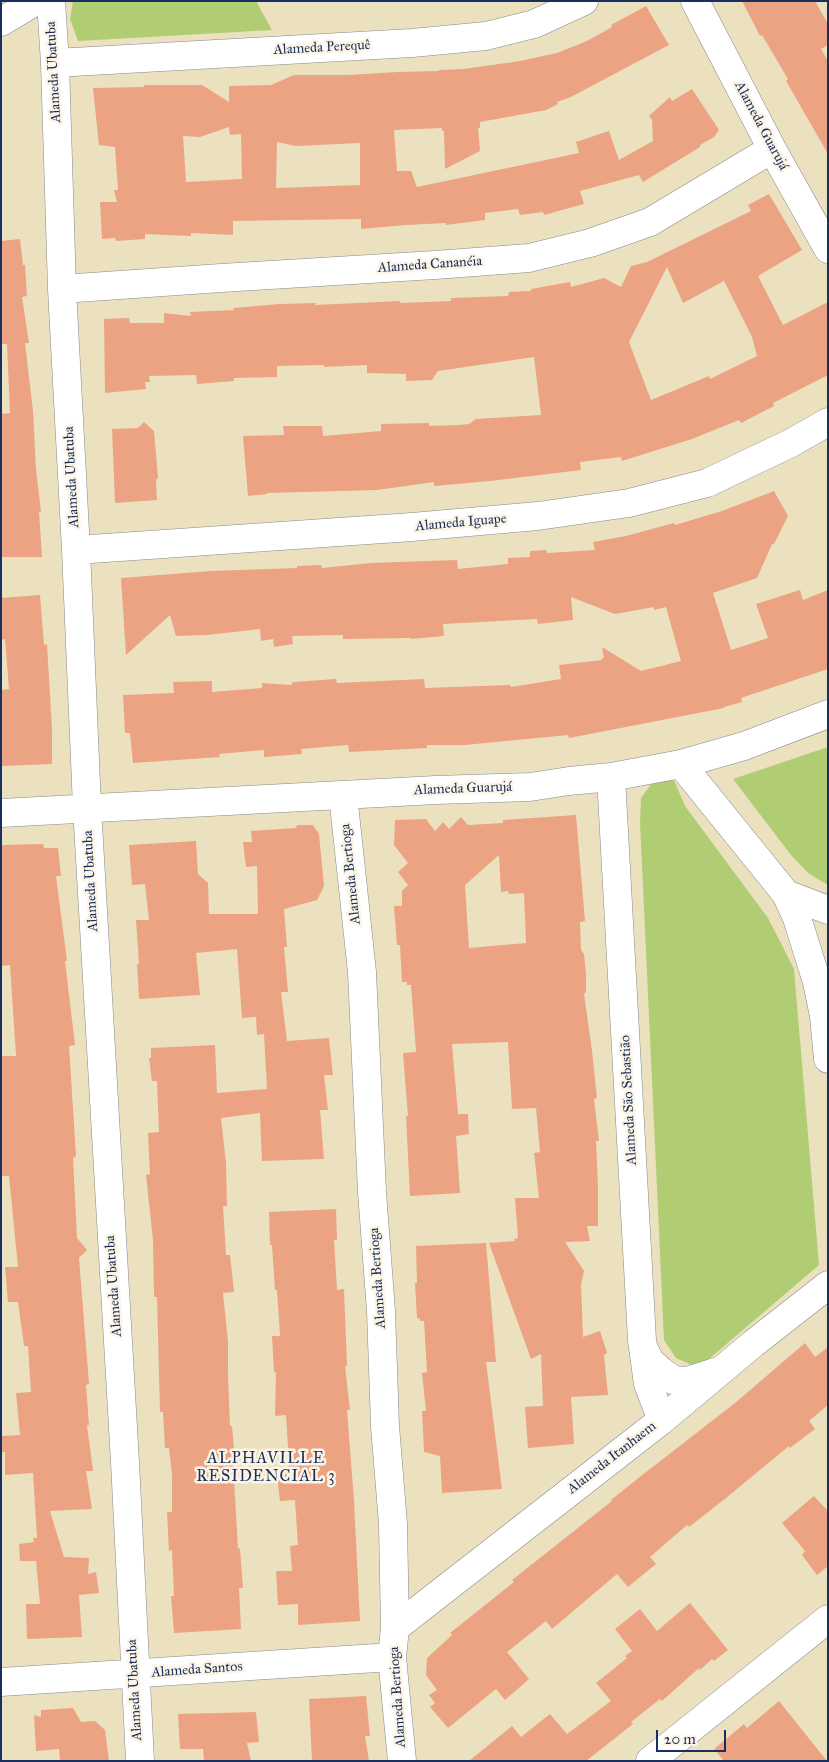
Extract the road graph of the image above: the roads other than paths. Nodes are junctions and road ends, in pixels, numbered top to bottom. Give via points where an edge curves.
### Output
1 (36, 1) edge
2 (51, 1) edge
3 (584, 1) edge
4 (695, 1) edge
5 (1, 22) edge
6 (55, 64) junction
7 (772, 149) junction
8 (828, 249) edge
9 (62, 289) junction
10 (828, 422) edge
11 (76, 550) junction
12 (828, 714) edge
13 (681, 764) junction
14 (611, 777) junction
15 (343, 795) junction
16 (87, 808) junction
17 (1, 813) edge
18 (786, 894) junction
19 (828, 910) edge
20 (828, 1053) edge
21 (828, 1059) edge
22 (828, 1285) edge
23 (643, 1347) junction
24 (723, 1369) junction
25 (662, 1420) junction
26 (828, 1618) edge
27 (395, 1628) junction
28 (392, 1657) junction
29 (134, 1674) junction
30 (1, 1682) edge
31 (140, 1761) edge
32 (402, 1761) edge
33 (650, 1761) edge

1 - 5 street
2 - 6 street, Alameda Ubatuba
3 - 6 street, Alameda Perequê via 534,24 486,36
4 - 7 street, Alameda Guarujá
6 - 9 street, Alameda Ubatuba
7 - 8 street, Alameda Guarujá
7 - 9 street, Alameda Cananéia via 650,222 590,243 529,258
9 - 11 street, Alameda Ubatuba
10 - 11 street, Alameda Iguape via 707,483 629,503 538,516 412,527
11 - 16 street, Alameda Ubatuba
12 - 13 street, Alameda Guarujá via 744,746
13 - 14 street, Alameda Guarujá
13 - 18 street
14 - 15 street, Alameda Guarujá via 530,787
14 - 23 street, Alameda São Sebastião
15 - 16 street, Alameda Guarujá
15 - 27 street, Alameda Bertioga via 362,972 393,1524
16 - 17 street, Alameda Guarujá
16 - 29 street, Alameda Ubatuba via 125,1462
18 - 19 street
18 - 20 street via 817,982
20 - 21 street
22 - 24 street, Alameda Itanhaem
23 - 24 street via 650,1361 673,1380 687,1381
23 - 25 street, Alameda São Sebastião via 648,1384
24 - 25 street, Alameda Itanhaem
25 - 27 street, Alameda Itanhaem
26 - 33 street
27 - 28 street, Alameda Bertioga
28 - 29 street, Alameda Santos
28 - 32 street, Alameda Bertioga
29 - 30 street, Alameda Santos
29 - 31 street, Alameda Ubatuba

